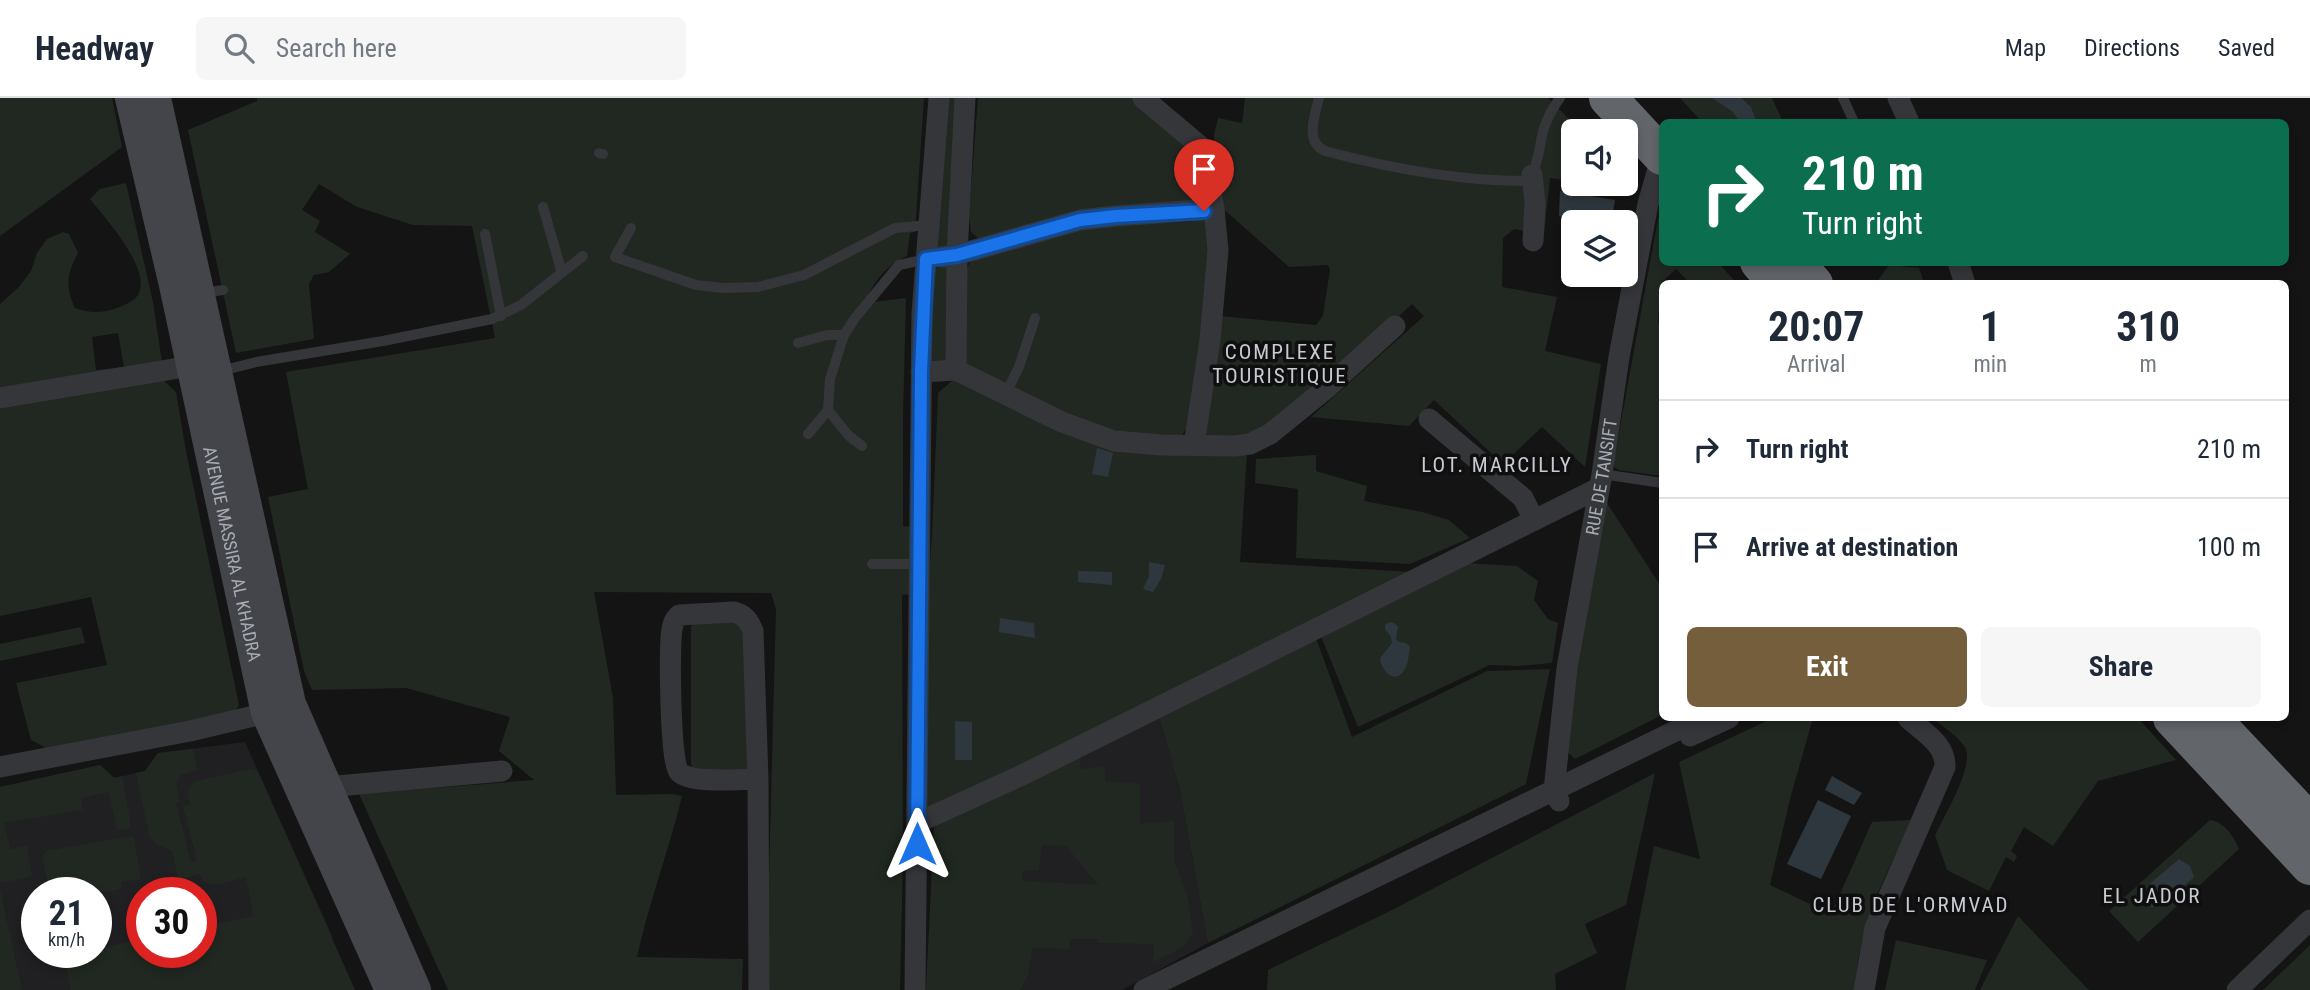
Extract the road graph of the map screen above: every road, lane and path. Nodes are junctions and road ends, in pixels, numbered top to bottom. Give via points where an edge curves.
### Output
1 (131, 98) edge
2 (155, 98) edge
3 (939, 98) edge
4 (965, 98) edge
5 (1143, 98) edge
6 (1319, 98) edge
7 (1560, 98) edge
8 (1608, 98) edge
9 (1643, 98) edge
10 (1843, 98) edge
11 (1898, 98) edge
12 (1663, 119) edge
13 (1853, 119) edge
14 (1908, 119) edge
15 (1659, 153) edge
16 (1659, 166) edge
17 (1532, 175) junction
18 (543, 207) dead end
19 (1214, 209) junction
20 (929, 225) junction
21 (631, 228) dead end
22 (485, 234) dead end
23 (1533, 240) dead end
24 (957, 255) junction
25 (583, 256) dead end
26 (926, 259) junction
27 (1762, 266) edge
28 (1798, 266) edge
29 (562, 272) junction
30 (1775, 280) edge
31 (1811, 280) edge
32 (501, 316) junction
33 (1035, 318) dead end
34 (1395, 326) dead end
35 (844, 335) junction
36 (799, 343) dead end
37 (203, 369) junction
38 (956, 370) junction
39 (921, 372) junction
40 (1005, 396) junction
41 (0, 398) edge
42 (828, 410) junction
43 (1430, 419) dead end
44 (808, 434) dead end
45 (1194, 445) junction
46 (862, 446) dead end
47 (1600, 481) junction
48 (1659, 483) edge
49 (1534, 520) junction
50 (873, 564) dead end
51 (919, 564) junction
52 (267, 713) junction
53 (1696, 721) edge
54 (1722, 721) edge
55 (1911, 721) edge
56 (2175, 721) edge
57 (2214, 721) edge
58 (0, 767) edge
59 (502, 771) dead end
60 (758, 779) junction
61 (326, 787) junction
62 (1556, 796) junction
63 (917, 823) junction
64 (2310, 823) edge
65 (2310, 866) edge
66 (2310, 920) edge
67 (391, 990) edge
68 (415, 990) edge
69 (759, 990) edge
70 (915, 990) edge
71 (1144, 990) edge
72 (1177, 990) edge
73 (1864, 990) edge
74 (2237, 990) edge

1 - 37 street, AVENUE MASSIRA AL KHADRA via 175,285
2 - 37 street, AVENUE MASSIRA AL KHADRA via 211,292
3 - 20 street
4 - 24 street
5 - 19 street via 1200,146
6 - 17 lane via 1313,140 1325,151 1412,170 1501,181 1525,181
7 - 17 lane via 1549,116
8 - 15 highway
9 - 12 highway
10 - 13 lane
11 - 14 street
16 - 47 street, RUE DE TANSIFT via 1629,299
17 - 23 street
18 - 29 lane
19 - 24 street via 1080,220
19 - 45 street via 1216,276
20 - 21 lane via 895,228 804,275 758,287 723,288 696,285 615,257
20 - 26 street
22 - 32 lane
24 - 26 street
24 - 38 street
25 - 29 lane
26 - 35 lane via 899,265
26 - 39 street
27 - 30 highway
28 - 31 highway
29 - 32 lane
32 - 37 lane via 460,327
33 - 40 lane
34 - 45 street via 1270,435 1250,444
35 - 36 lane
35 - 42 lane via 830,379
37 - 41 street
37 - 52 street, AVENUE MASSIRA AL KHADRA
37 - 61 street, AVENUE MASSIRA AL KHADRA via 289,704
38 - 39 street
38 - 40 street
39 - 51 street
40 - 45 street via 1114,441
42 - 44 lane
42 - 46 lane
43 - 49 street via 1523,498
47 - 48 lane
47 - 49 street
47 - 62 street, RUE DE TANSIFT via 1567,668
49 - 63 street
50 - 51 lane
51 - 63 street
52 - 58 street
52 - 67 street, AVENUE MASSIRA AL KHADRA
53 - 62 street
54 - 62 street
55 - 73 street via 1937,744 1945,767 1875,928
56 - 65 highway
57 - 64 highway
59 - 61 street
60 - 60 street via 750,622 734,612 679,615 672,626 671,648 676,770 689,778
60 - 69 street
61 - 68 street, AVENUE MASSIRA AL KHADRA
62 - 71 street
62 - 72 street
63 - 70 street
66 - 74 street

